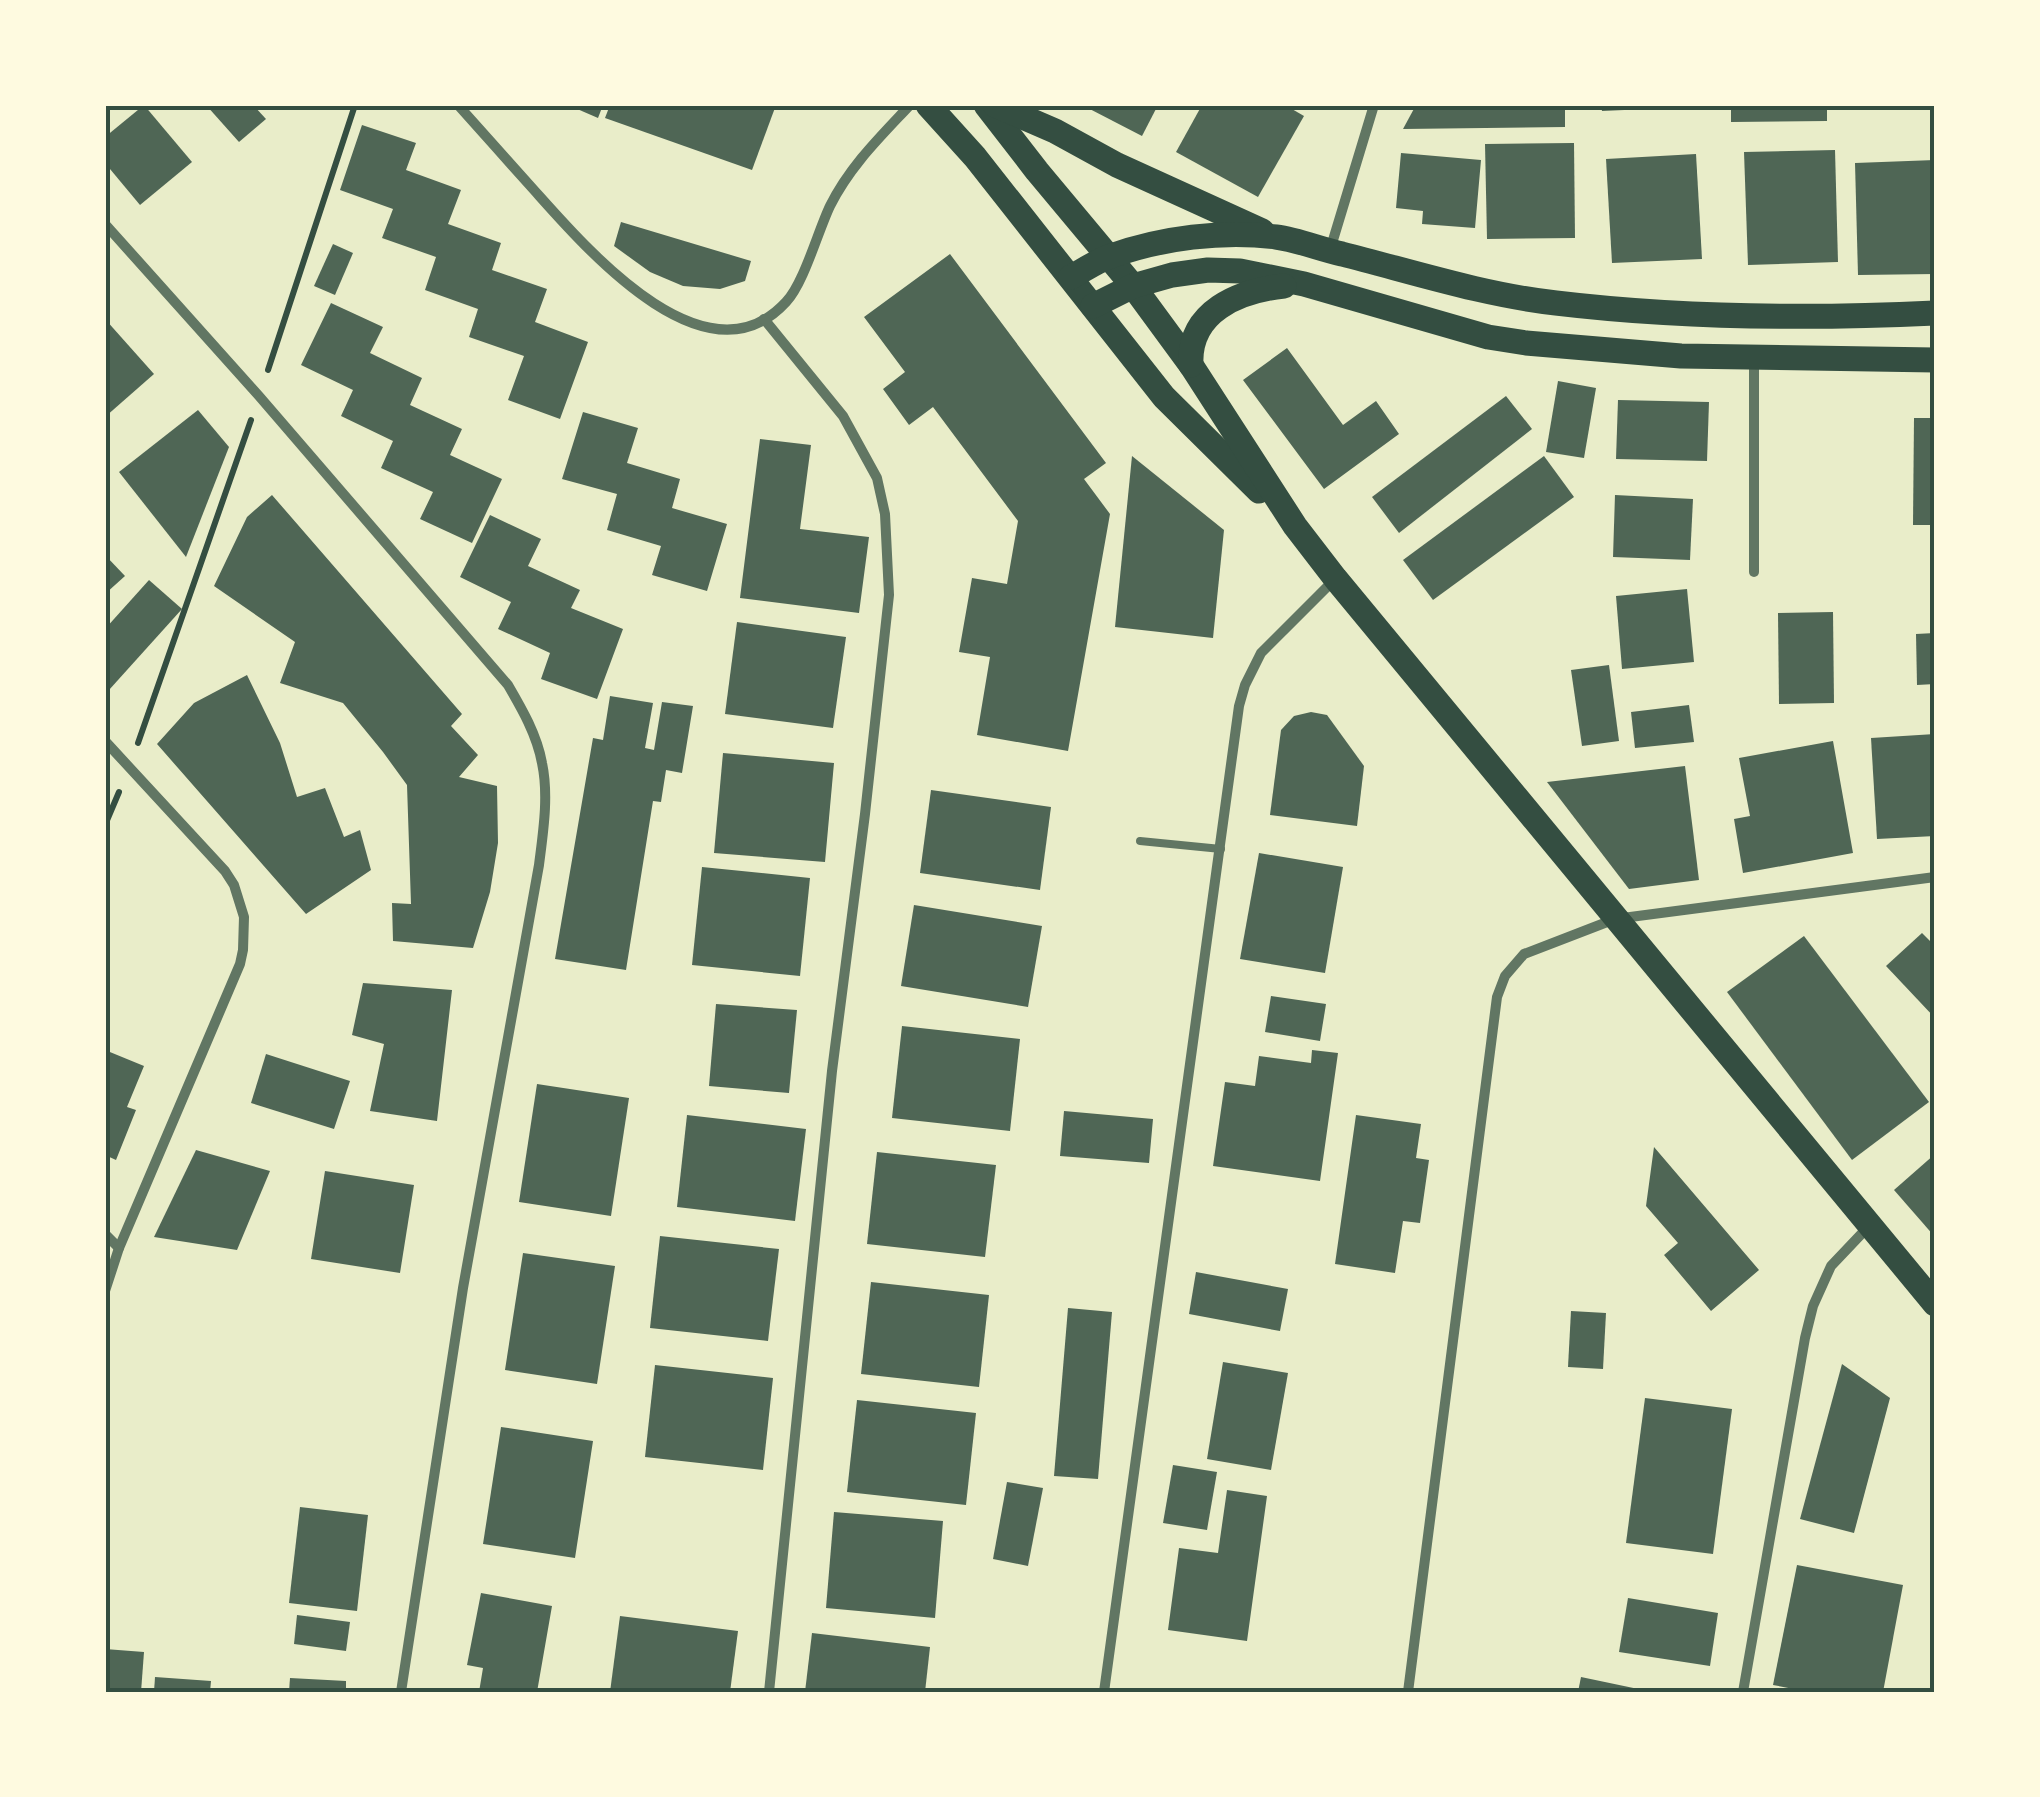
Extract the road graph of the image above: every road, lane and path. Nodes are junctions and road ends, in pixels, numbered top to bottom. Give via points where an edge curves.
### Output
1 (355, 105) edge
2 (458, 105) edge
3 (910, 105) edge
4 (928, 105) edge
5 (986, 105) edge
6 (995, 105) edge
7 (1374, 105) edge
8 (105, 224) edge
9 (1277, 237) junction
10 (1330, 251) junction
11 (1109, 257) junction
12 (1071, 276) junction
13 (1304, 284) junction
14 (1133, 286) junction
15 (1093, 306) junction
16 (1935, 313) edge
17 (764, 319) junction
18 (1754, 357) junction
19 (1935, 360) edge
20 (1191, 365) junction
21 (259, 396) junction
22 (1295, 526) junction
23 (1754, 572) dead end
24 (1336, 578) junction
25 (105, 741) edge
26 (129, 768) junction
27 (105, 825) edge
28 (1140, 841) dead end
29 (1221, 849) junction
30 (1935, 877) edge
31 (1615, 919) junction
32 (1869, 1226) junction
33 (105, 1234) edge
34 (119, 1248) junction
35 (105, 1291) edge
36 (1935, 1304) edge
37 (400, 1692) edge
38 (769, 1692) edge
39 (1104, 1692) edge
40 (1408, 1692) edge
41 (1744, 1692) edge

1 - 21 path
2 - 17 street via 625,282 706,328 737,329
3 - 17 street via 860,158 830,206 796,288
4 - 12 main road
5 - 11 main road
6 - 9 main road
7 - 10 street
8 - 21 street
9 - 10 main road
9 - 11 main road via 1192,239
10 - 16 main road via 1505,295 1600,308 1842,317
11 - 12 main road
11 - 14 main road
12 - 15 main road
13 - 14 main road via 1208,270
13 - 18 main road via 1488,337 1616,352
13 - 20 main road via 1259,289 1220,305 1198,330
14 - 15 main road
14 - 20 main road
15 - 22 main road via 1164,397
17 - 38 street via 843,416 877,478 889,595
18 - 19 main road
18 - 23 street
20 - 22 main road
21 - 26 path
21 - 37 street via 508,684 542,764 539,866
22 - 24 main road
24 - 29 street via 1262,653 1245,684
24 - 31 main road
25 - 26 street
26 - 27 path
26 - 34 street via 226,870 242,903 245,934 231,985
28 - 29 lane
29 - 39 street
30 - 31 street
31 - 32 main road
31 - 40 street via 1524,954 1496,998
32 - 36 main road
32 - 41 street via 1831,1266 1804,1338
33 - 34 street
34 - 35 street

